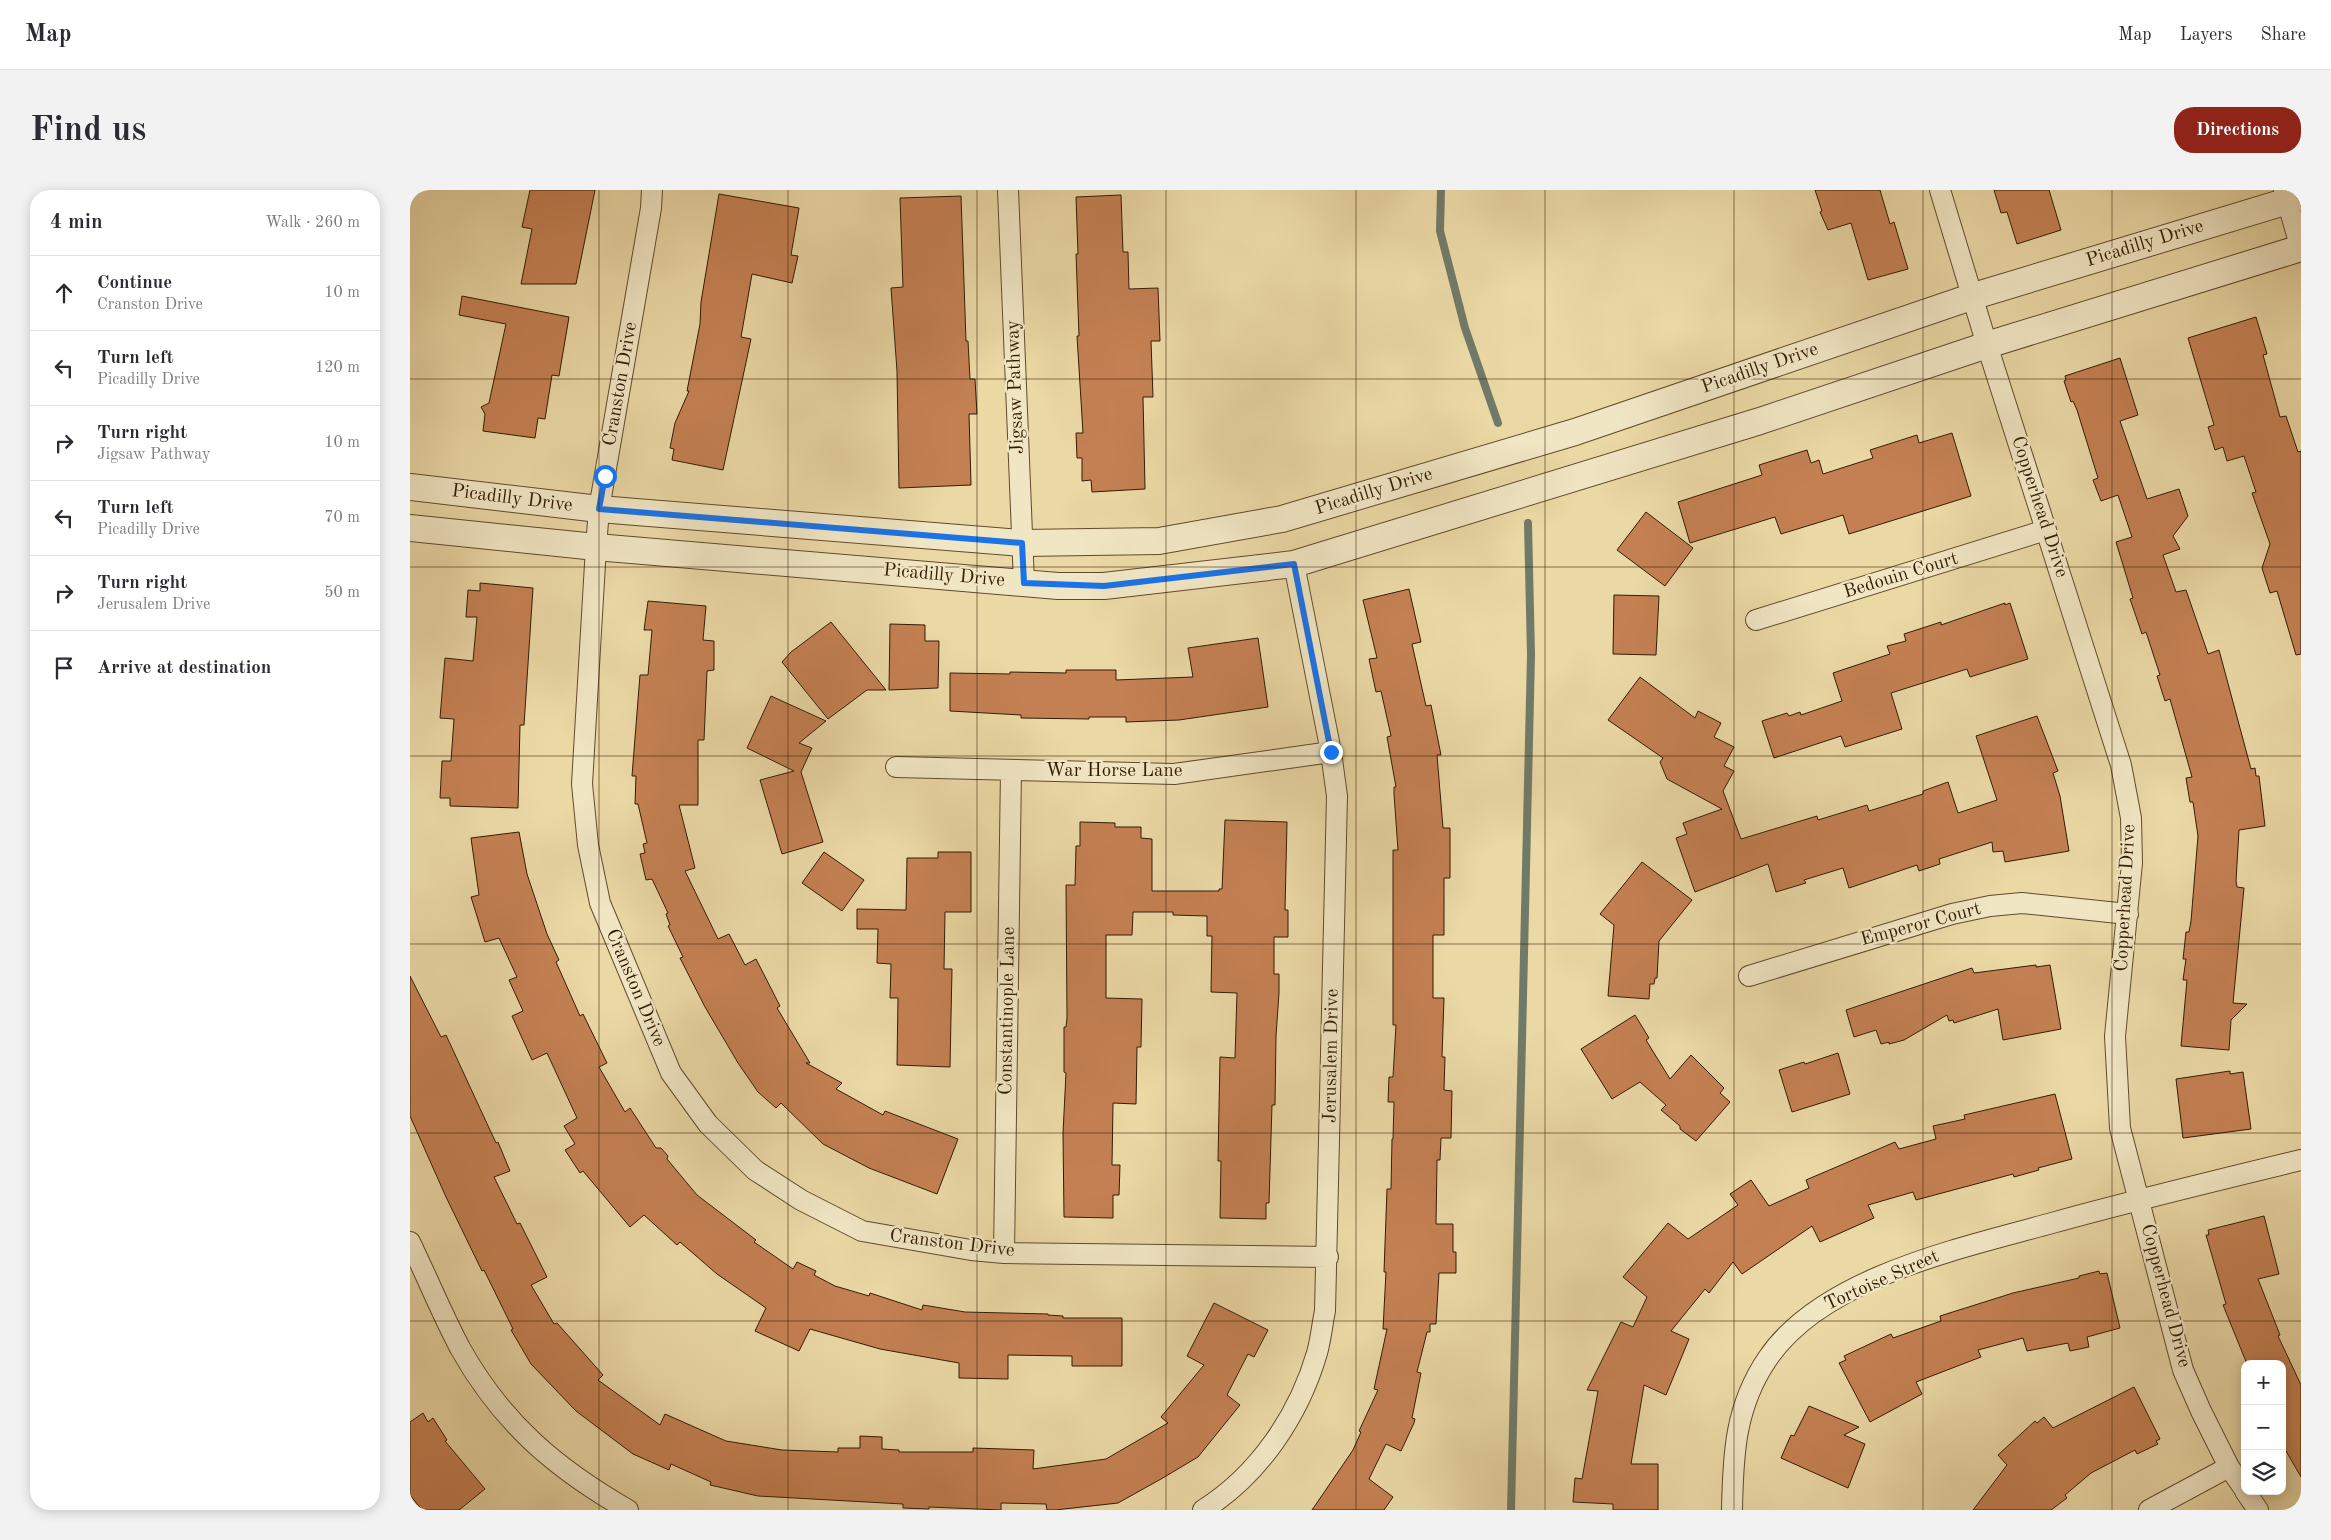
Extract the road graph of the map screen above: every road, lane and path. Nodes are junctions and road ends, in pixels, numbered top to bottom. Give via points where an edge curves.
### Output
1 (652, 190) edge
2 (1008, 190) edge
3 (1940, 190) edge
4 (2291, 196) edge
5 (2301, 248) edge
6 (1974, 296) junction
7 (1987, 344) junction
8 (410, 487) edge
9 (599, 509) junction
10 (410, 528) edge
11 (2046, 530) junction
12 (1022, 543) junction
13 (596, 547) junction
14 (1294, 564) junction
15 (1024, 583) junction
16 (1756, 620) dead end
17 (1331, 752) junction
18 (896, 767) dead end
19 (1011, 770) junction
20 (2128, 914) junction
21 (1748, 976) dead end
22 (2301, 1160) edge
23 (2139, 1199) junction
24 (410, 1242) edge
25 (1004, 1252) junction
26 (1328, 1257) junction
27 (2229, 1467) junction
28 (2241, 1485) edge
29 (2248, 1495) edge
30 (628, 1510) edge
31 (1203, 1510) edge
32 (1732, 1510) edge
33 (2150, 1510) edge
34 (2258, 1510) edge

1 - 9 street, Cranston Drive
2 - 12 street, Jigsaw Pathway
3 - 6 street, Copperhead Drive
4 - 5 street
4 - 6 street, Picadilly Drive
5 - 7 street, Picadilly Drive
6 - 7 street, Copperhead Drive
6 - 12 street, Picadilly Drive via 1575,432 1282,519 1160,541
7 - 11 street, Copperhead Drive
7 - 14 street, Picadilly Drive via 1760,420
8 - 9 street, Picadilly Drive
9 - 12 street, Picadilly Drive
9 - 13 street, Cranston Drive
10 - 13 street, Picadilly Drive
11 - 16 street, Bedouin Court
11 - 20 street, Copperhead Drive via 2121,765 2131,818
12 - 15 street, Jigsaw Pathway
13 - 15 street, Picadilly Drive
13 - 25 street, Cranston Drive via 582,784 588,845 600,903 671,1073 708,1124 755,1170 801,1200 862,1231 971,1250
14 - 15 street, Picadilly Drive via 1104,586
14 - 17 street, Jerusalem Drive
17 - 19 street, War Horse Lane via 1174,774
17 - 26 street, Jerusalem Drive via 1337,825
18 - 19 street, War Horse Lane
19 - 25 street, Constantinople Lane
20 - 21 street, Emperor Court via 2030,904 1990,906 1952,914
20 - 23 street, Copperhead Drive via 2116,1036 2116,1083 2120,1128
22 - 23 street, Tortoise Street
23 - 27 street, Copperhead Drive via 2183,1370
23 - 32 street, Tortoise Street via 1920,1262 1834,1299 1812,1313 1768,1358 1750,1389 1735,1441
24 - 30 street via 460,1348 502,1411 550,1459 586,1486
25 - 26 street, Cranston Drive
26 - 31 street, Jerusalem Drive via 1325,1311 1317,1352 1288,1422 1262,1458
27 - 28 street, Copperhead Drive
27 - 33 street
29 - 34 street, Copperhead Drive

